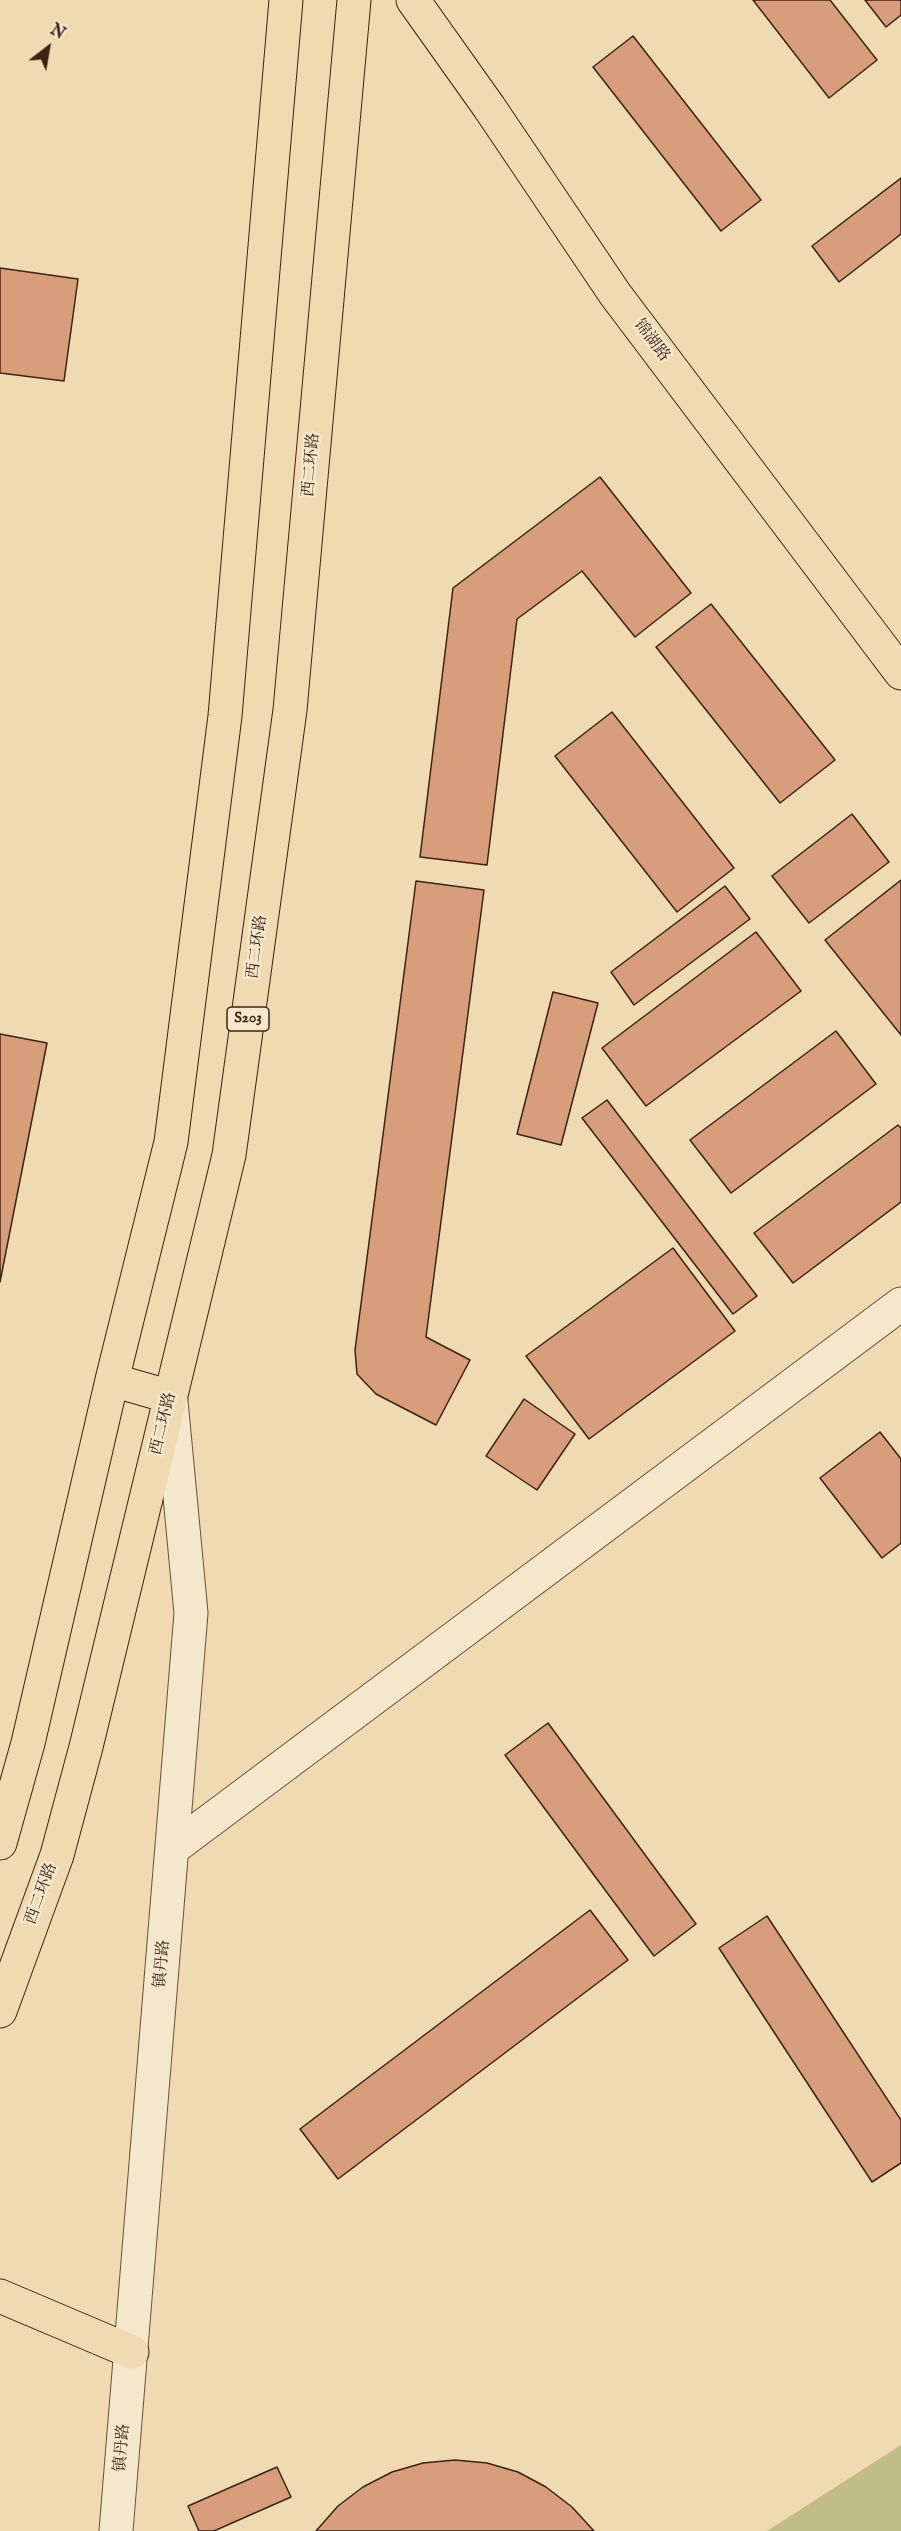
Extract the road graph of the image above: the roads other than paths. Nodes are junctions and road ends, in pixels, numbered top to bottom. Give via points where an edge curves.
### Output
1 (286, 0) edge
2 (354, 0) edge
3 (413, 0) edge
4 (901, 673) edge
5 (901, 1305) edge
6 (112, 1380) junction
7 (171, 1397) junction
8 (0, 1843) edge
9 (172, 1849) junction
10 (0, 2011) edge
11 (0, 2296) edge
12 (132, 2352) junction
13 (116, 2531) edge

1 - 6 main road via 225,716 171,1142
2 - 7 main road, 西二环路 / S203 via 289,721 229,1155
3 - 4 main road, 锦湖路 via 615,294
5 - 9 street
6 - 7 main road
6 - 8 main road via 28,1743
7 - 9 street, 镇丹路 via 191,1613
7 - 10 main road, 西二环路 / S203 via 57,1854
9 - 12 street, 镇丹路
11 - 12 main road
12 - 13 street, 镇丹路

